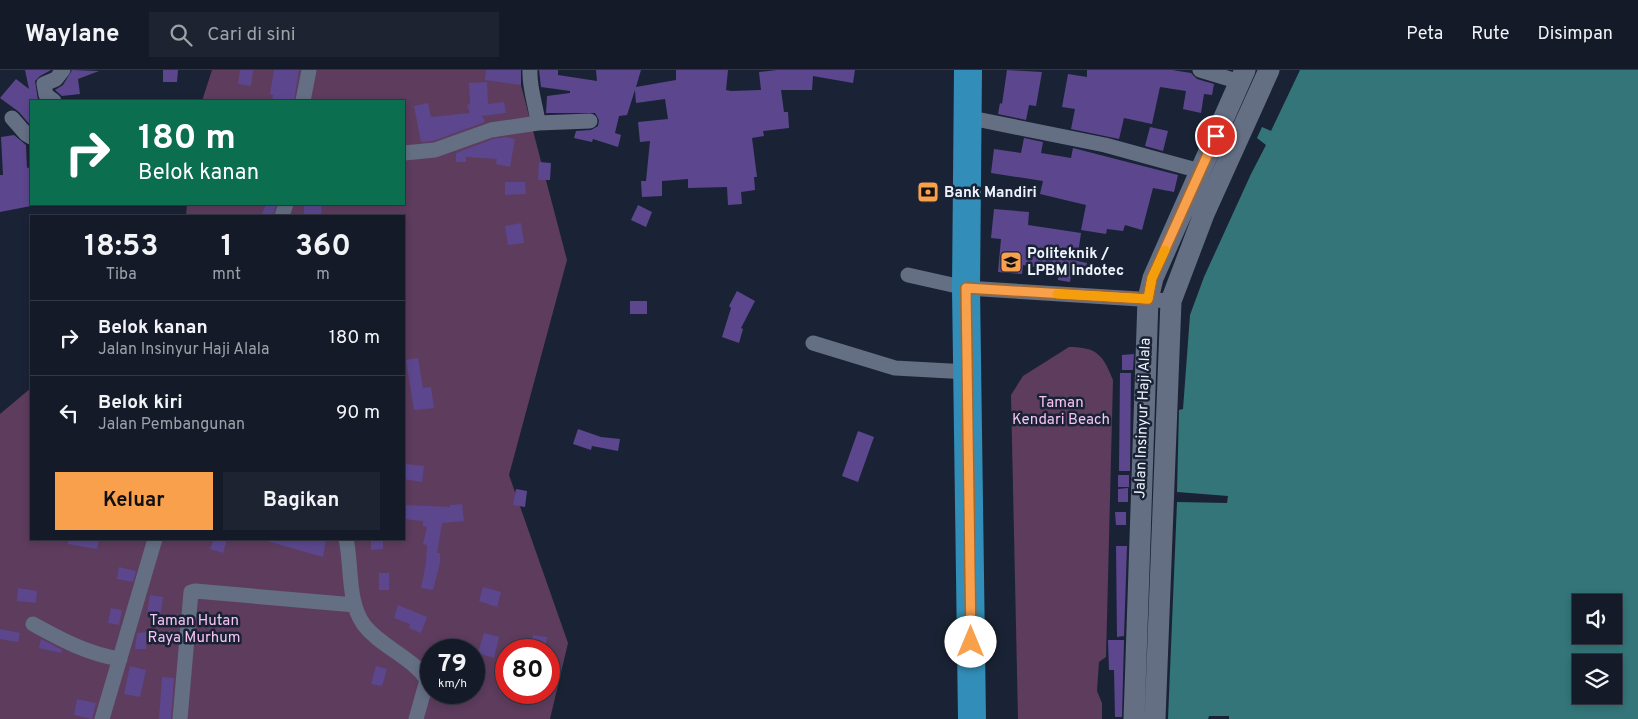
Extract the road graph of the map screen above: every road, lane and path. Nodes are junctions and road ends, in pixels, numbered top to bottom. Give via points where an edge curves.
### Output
1 (63, 70) edge
2 (310, 70) edge
3 (530, 70) edge
4 (968, 70) edge
5 (1200, 70) edge
6 (1269, 70) edge
7 (1242, 76) edge
8 (53, 100) edge
9 (303, 100) edge
10 (966, 117) junction
11 (12, 118) dead end
12 (590, 121) dead end
13 (538, 123) junction
14 (30, 136) edge
15 (405, 153) edge
16 (1200, 171) junction
17 (908, 275) dead end
18 (966, 288) junction
19 (1148, 299) junction
20 (1171, 302) junction
21 (813, 343) dead end
22 (968, 372) junction
23 (155, 540) edge
24 (346, 540) edge
25 (355, 604) junction
26 (33, 624) dead end
27 (1136, 630) junction
28 (1158, 631) junction
29 (120, 659) junction
30 (102, 719) edge
31 (180, 719) edge
32 (416, 719) edge
33 (972, 719) edge
34 (1134, 719) edge
35 (1154, 719) edge

1 - 8 street via 56,79 44,84 46,95
2 - 9 street
3 - 13 street
4 - 10 highway
5 - 7 street
6 - 20 main road, Jalan Insinyur Haji Alala via 1204,214
7 - 16 main road, Jalan Insinyur Haji Alala
10 - 16 street via 1105,145
10 - 18 highway
11 - 14 street
12 - 13 street
13 - 15 street via 491,130 435,150
16 - 19 main road, Jalan Insinyur Haji Alala via 1152,278
17 - 18 street
18 - 19 street
18 - 22 highway
19 - 20 street
19 - 27 main road, Jalan Insinyur Haji Alala
20 - 28 main road, Jalan Insinyur Haji Alala
21 - 22 street via 895,368
22 - 33 highway
23 - 29 street
24 - 25 street
25 - 31 street via 191,592
25 - 32 street via 365,626 418,668 427,680
26 - 29 street via 98,656
27 - 28 main road
27 - 34 main road, Jalan Insinyur Haji Alala
28 - 35 main road, Jalan Insinyur Haji Alala
29 - 30 street

